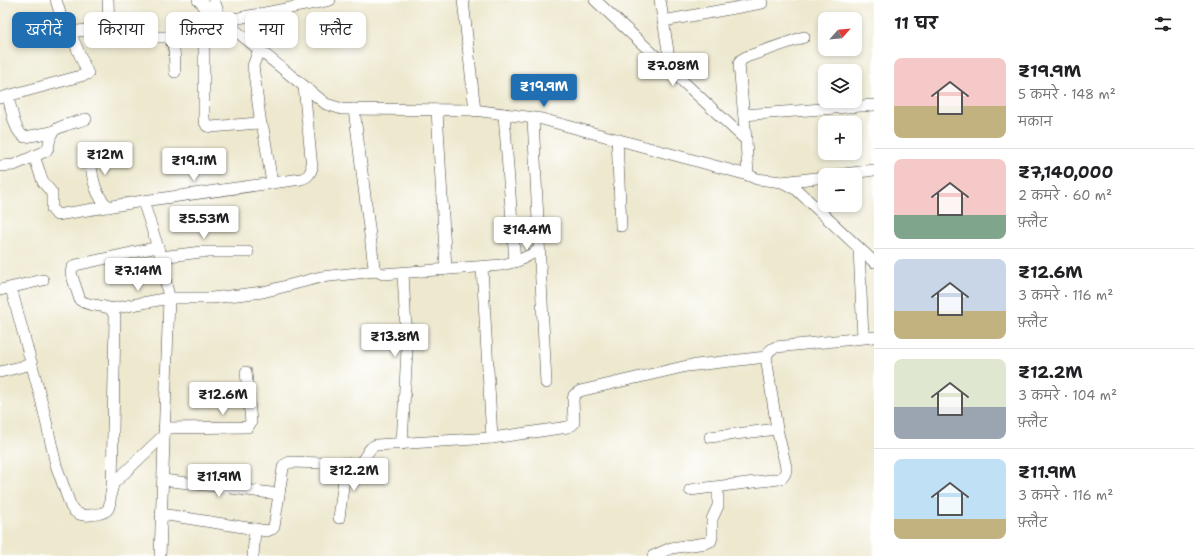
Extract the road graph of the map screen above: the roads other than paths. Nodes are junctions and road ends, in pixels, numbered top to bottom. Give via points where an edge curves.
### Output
1 (56, 0) edge
2 (108, 0) edge
3 (330, 0) edge
4 (463, 0) edge
5 (595, 0) edge
6 (660, 0) edge
7 (205, 1) edge
8 (762, 3) dead end
9 (60, 12) edge
10 (109, 12) edge
11 (205, 12) edge
12 (215, 12) edge
13 (237, 16) edge
14 (663, 21) junction
15 (237, 31) edge
16 (804, 37) dead end
17 (76, 46) edge
18 (174, 48) edge
19 (204, 48) edge
20 (259, 49) junction
21 (671, 70) junction
22 (175, 72) dead end
23 (304, 86) junction
24 (4, 97) edge
25 (874, 104) edge
26 (354, 110) junction
27 (437, 110) junction
28 (475, 111) junction
29 (504, 114) junction
30 (744, 115) junction
31 (532, 118) junction
32 (86, 119) dead end
33 (261, 125) junction
34 (52, 132) junction
35 (617, 139) junction
36 (746, 140) junction
37 (89, 154) dead end
38 (34, 156) junction
39 (0, 166) edge
40 (874, 170) edge
41 (862, 172) edge
42 (748, 174) junction
43 (818, 177) edge
44 (782, 182) junction
45 (272, 183) junction
46 (143, 201) junction
47 (109, 207) junction
48 (621, 226) dead end
49 (859, 248) junction
50 (539, 250) junction
51 (160, 252) junction
52 (248, 252) dead end
53 (514, 262) junction
54 (874, 262) edge
55 (482, 266) junction
56 (446, 269) junction
57 (376, 271) junction
58 (403, 273) junction
59 (43, 280) dead end
60 (5, 289) edge
61 (169, 298) junction
62 (111, 309) junction
63 (868, 337) edge
64 (766, 358) junction
65 (32, 364) junction
66 (0, 372) edge
67 (246, 372) dead end
68 (546, 383) dead end
69 (776, 429) junction
70 (164, 431) junction
71 (710, 437) dead end
72 (492, 438) junction
73 (402, 444) junction
74 (346, 464) junction
75 (163, 480) junction
76 (718, 487) junction
77 (112, 489) junction
78 (690, 490) dead end
79 (279, 494) junction
80 (161, 514) junction
81 (339, 518) dead end
82 (255, 529) junction
83 (160, 556) edge
84 (254, 556) edge
85 (653, 556) edge

1 - 9 street
2 - 10 street
3 - 13 street
4 - 28 street
5 - 21 street
6 - 14 street
7 - 11 street
7 - 12 street
8 - 14 street
14 - 21 street
15 - 20 street
16 - 30 street via 741,60 739,64
17 - 24 street via 88,74
18 - 22 street
19 - 33 street via 205,123 210,127 258,123
20 - 23 street
20 - 33 street via 253,66
21 - 36 street
23 - 26 street via 326,104
23 - 45 street via 312,168 310,173 301,179
24 - 34 street via 21,136 25,138
25 - 30 street
26 - 27 street
26 - 57 street
27 - 28 street
27 - 56 street
28 - 29 street
29 - 31 street
29 - 53 street
30 - 36 street
31 - 35 street
31 - 50 street
32 - 34 street
33 - 45 street
34 - 38 street via 50,147
35 - 42 street
35 - 48 street
36 - 42 street
37 - 47 street via 95,186 102,202
38 - 39 street via 14,165
38 - 47 street via 43,182 52,193 52,208 57,215
40 - 41 street
42 - 44 street via 757,179
43 - 44 street
44 - 49 street via 797,190
45 - 46 street
46 - 47 street
46 - 51 street
49 - 54 street
49 - 63 street
50 - 53 street
50 - 68 street
51 - 52 street
51 - 61 street
51 - 62 street via 76,265 72,268 71,273 80,300
53 - 55 street
55 - 56 street
55 - 72 street
56 - 58 street
57 - 58 street via 383,274
57 - 61 street via 321,277 263,292 212,298
58 - 73 street via 407,349
59 - 60 street
60 - 65 street
61 - 62 street
61 - 70 street
62 - 77 street via 114,317
63 - 64 street via 771,348
64 - 69 street
64 - 72 street via 687,366 580,391 574,395 575,418 572,425
65 - 66 street
65 - 77 street via 56,465 71,507 82,516 101,515 110,507
67 - 70 street via 251,422 248,427
69 - 71 street
69 - 76 street via 786,467 784,477
70 - 75 street
70 - 77 street via 114,483
72 - 73 street
73 - 74 street via 372,446 360,463
74 - 79 street via 287,463 283,468
74 - 81 street
75 - 79 street
75 - 80 street
76 - 78 street
76 - 85 street via 718,506 712,519 711,541 671,548
79 - 82 street via 274,527 267,531
80 - 82 street
80 - 83 street
82 - 84 street

